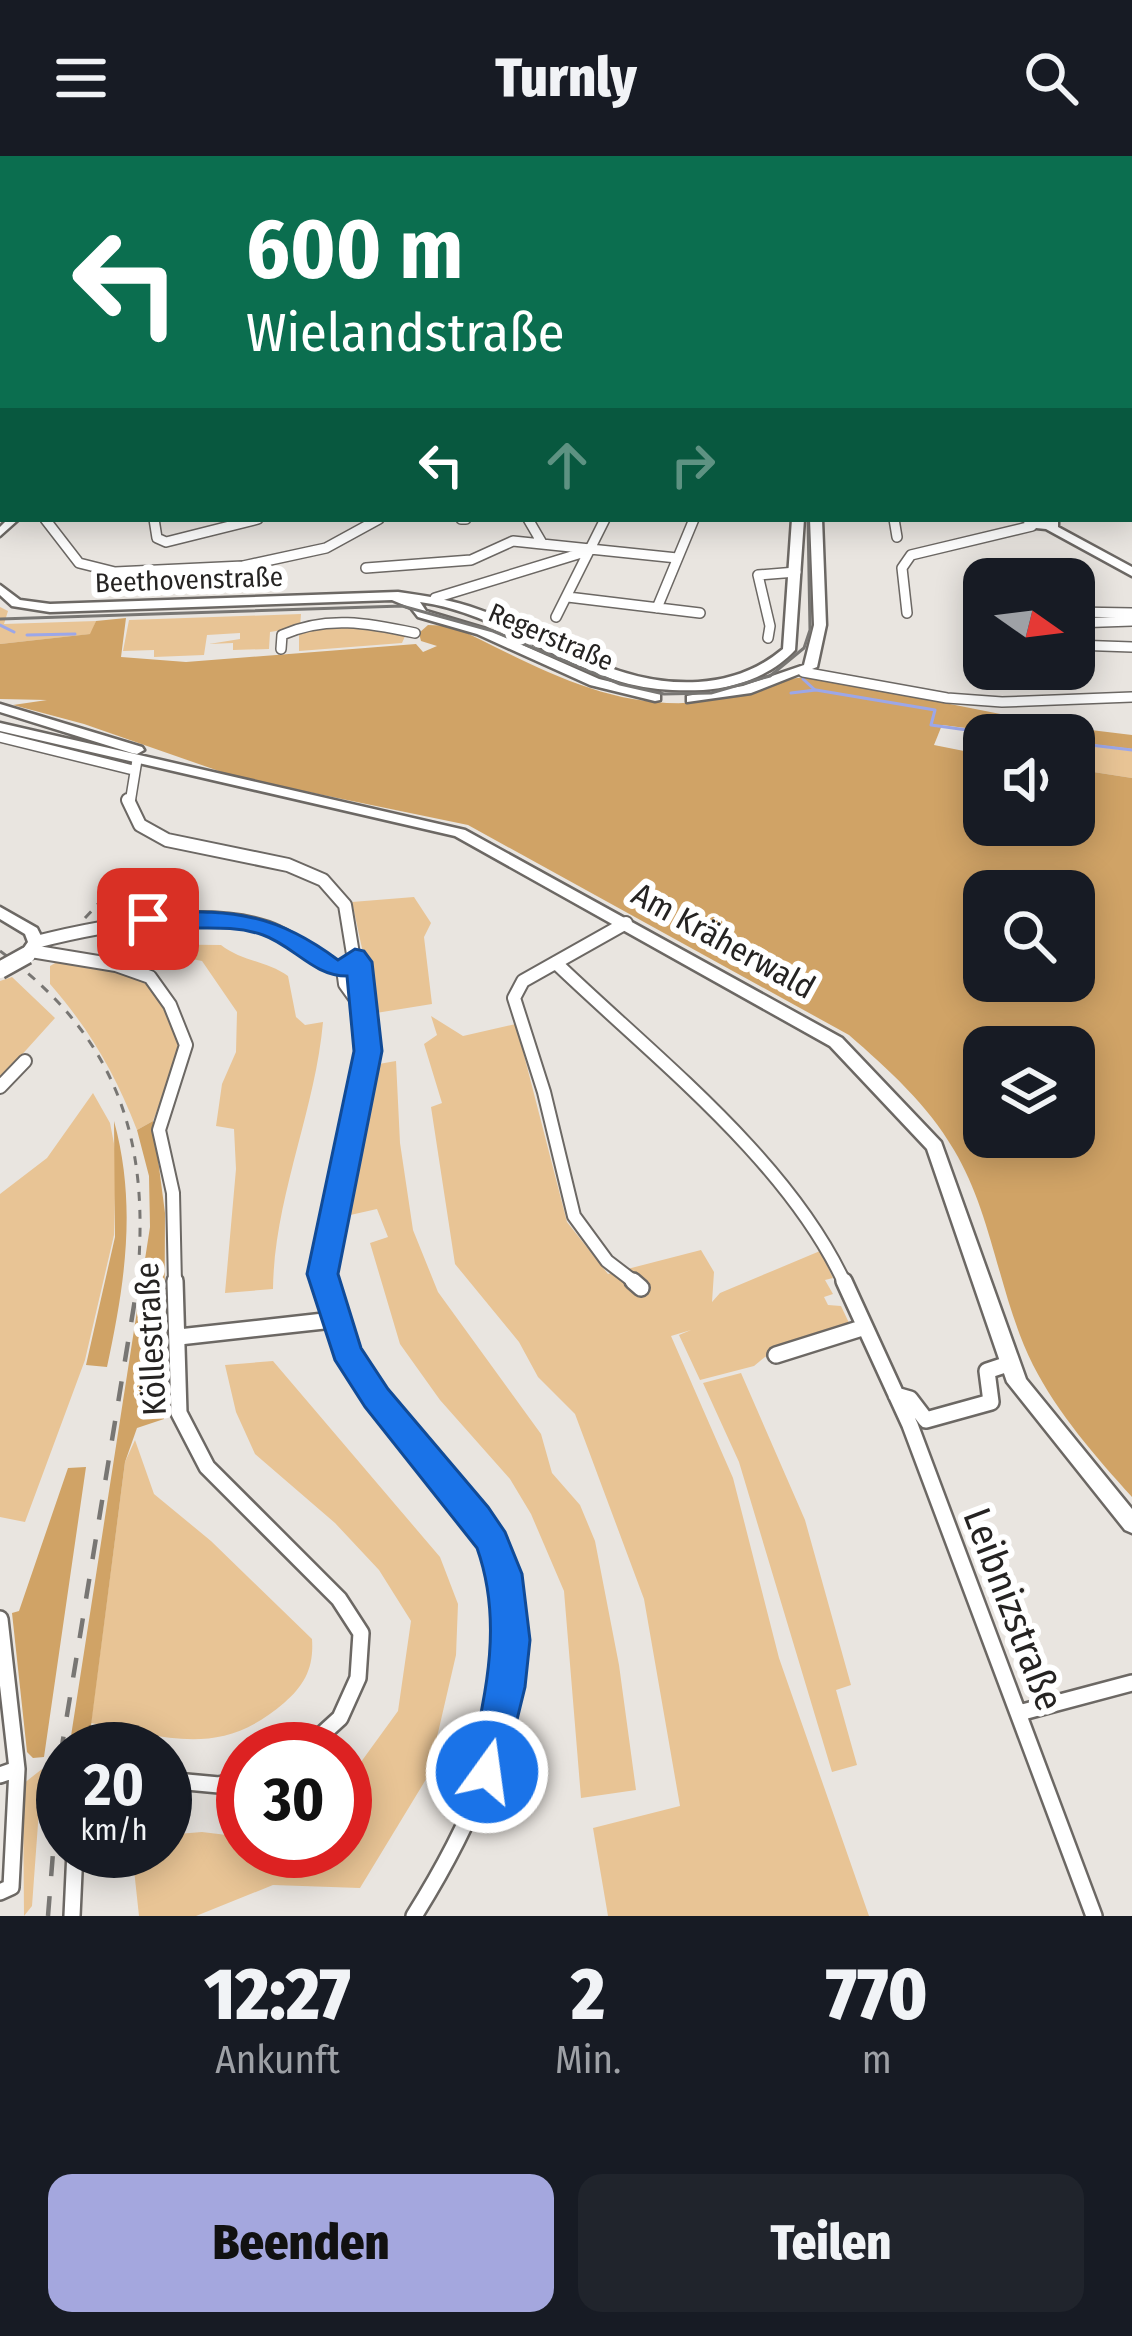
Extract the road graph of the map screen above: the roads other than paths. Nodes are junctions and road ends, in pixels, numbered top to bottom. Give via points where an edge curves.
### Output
1 (47, 522) edge
2 (154, 522) edge
3 (246, 522) edge
4 (374, 522) edge
5 (530, 522) edge
6 (603, 522) edge
7 (693, 522) edge
8 (799, 522) edge
9 (816, 522) edge
10 (894, 522) edge
11 (1026, 522) edge
12 (1051, 523) edge
13 (897, 537) dead end
14 (542, 543) junction
15 (582, 553) junction
16 (677, 558) junction
17 (366, 568) dead end
18 (796, 572) junction
19 (1132, 572) edge
20 (0, 589) edge
21 (466, 590) junction
22 (568, 597) junction
23 (441, 602) junction
24 (657, 608) junction
25 (700, 613) dead end
26 (907, 613) dead end
27 (1095, 613) edge
28 (431, 616) junction
29 (556, 616) dead end
30 (1131, 616) edge
31 (1095, 620) edge
32 (415, 633) dead end
33 (768, 638) dead end
34 (1095, 646) edge
35 (1132, 647) edge
36 (281, 649) dead end
37 (781, 659) junction
38 (804, 667) junction
39 (1132, 697) edge
40 (0, 708) edge
41 (0, 728) edge
42 (0, 737) edge
43 (134, 760) junction
44 (0, 912) edge
45 (626, 923) junction
46 (32, 949) junction
47 (355, 957) junction
48 (556, 963) junction
49 (344, 969) junction
50 (0, 970) edge
51 (364, 1010) junction
52 (25, 1061) dead end
53 (0, 1087) edge
54 (641, 1288) dead end
55 (333, 1320) junction
56 (866, 1327) junction
57 (179, 1336) junction
58 (776, 1355) dead end
59 (1008, 1364) junction
60 (896, 1395) junction
61 (1132, 1524) edge
62 (0, 1619) edge
63 (1132, 1683) edge
64 (1018, 1714) junction
65 (336, 1722) edge
66 (9, 1772) edge
67 (74, 1878) edge
68 (0, 1892) edge
69 (72, 1916) edge
70 (413, 1916) edge
71 (1094, 1916) edge

1 - 4 street via 79,563 115,572 243,566 326,548
2 - 3 street via 166,542
5 - 14 street
6 - 15 street
7 - 16 street
8 - 18 main road
9 - 38 main road via 820,625
10 - 13 street
11 - 26 street via 911,555 902,568
12 - 19 main road
14 - 15 street
14 - 17 street via 505,542 471,560
15 - 16 street
15 - 21 street, Beethovenstraße
15 - 22 street
16 - 24 street
18 - 33 street via 758,575
18 - 37 main road via 794,632
20 - 23 main road, Beethovenstraße via 16,603 50,608
21 - 23 street, Beethovenstraße
21 - 23 street, Beethovenstraße
22 - 24 street
22 - 29 street
23 - 28 main road, Beethovenstraße via 447,611
23 - 28 main road, Beethovenstraße via 418,612
23 - 37 main road, Regerstraße via 641,684 706,687
24 - 25 street
27 - 30 street
28 - 38 main road, Regerstraße via 636,695 718,697
30 - 31 street
32 - 36 street via 314,623 282,635
34 - 35 street
37 - 38 main road via 781,670
38 - 39 street via 989,701
40 - 43 main road, Am Kräherwald
41 - 43 main road, Am Kräherwald
42 - 43 street, Am Kräherwald
43 - 45 main road, Am Kräherwald via 460,832
43 - 47 street via 126,800 136,823 178,845 311,872 346,906
44 - 46 main road via 32,931
45 - 48 street
45 - 59 main road, Am Kräherwald via 836,1042 920,1127 944,1161
46 - 49 street via 91,926 226,920 277,931
46 - 50 main road, bridge
46 - 57 street, Köllestraße via 150,977 186,1045 159,1130 173,1193
47 - 49 street
47 - 51 street
48 - 54 street via 523,982 514,998 574,1216 607,1261
48 - 56 street, Leibnizstraße via 797,1201
49 - 51 street via 345,985
51 - 55 street via 368,1051 324,1252
52 - 53 street
55 - 57 street
55 - 70 street via 376,1398 493,1542 510,1612 506,1687 487,1772
56 - 58 street
56 - 60 street, Leibnizstraße
57 - 65 street, Köllestraße via 179,1413 191,1443 339,1599 361,1633 358,1678
59 - 60 street via 987,1371 991,1402 926,1420
59 - 61 main road, Am Kräherwald via 1031,1404
60 - 64 street, Leibnizstraße
62 - 66 street
63 - 64 street
64 - 71 street, Leibnizstraße
66 - 68 street via 11,1887
67 - 69 street

